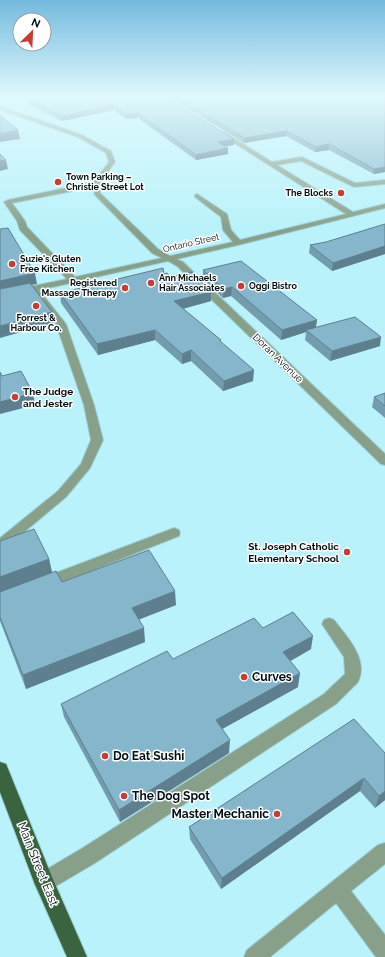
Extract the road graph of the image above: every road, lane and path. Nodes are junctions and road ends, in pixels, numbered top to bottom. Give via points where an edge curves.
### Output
1 (88, 141) edge
2 (233, 141) edge
3 (270, 164) junction
4 (385, 182) edge
5 (96, 184) junction
6 (197, 196) dead end
7 (385, 206) edge
8 (351, 214) junction
9 (238, 243) junction
10 (168, 259) junction
11 (74, 280) junction
12 (34, 289) junction
13 (0, 296) edge
14 (385, 461) edge
15 (174, 533) dead end
16 (0, 545) edge
17 (36, 586) edge
18 (329, 624) dead end
19 (0, 770) edge
20 (385, 852) edge
21 (44, 882) junction
22 (338, 890) junction
23 (385, 952) edge
24 (77, 957) edge
25 (254, 957) edge

1 - 5 street via 109,152 112,162
2 - 3 street
3 - 4 street via 302,159 354,185
3 - 8 street
5 - 10 street, Doran Avenue via 97,194 155,251
5 - 11 street via 8,202 23,228
6 - 9 street via 224,216 227,230
7 - 8 street, Ontario Street
8 - 9 street, Ontario Street
9 - 10 street, Ontario Street
10 - 11 street, Ontario Street
10 - 14 street, Doran Avenue via 180,264
11 - 12 street, Ontario Street
12 - 13 street, Ontario Street
12 - 16 street via 61,324 89,405 97,440 86,465 62,494
15 - 17 street
18 - 21 street via 352,656 353,677 330,699
19 - 21 main road, Main Street East
20 - 22 street
21 - 24 main road, Main Street East
22 - 23 street
22 - 25 street

